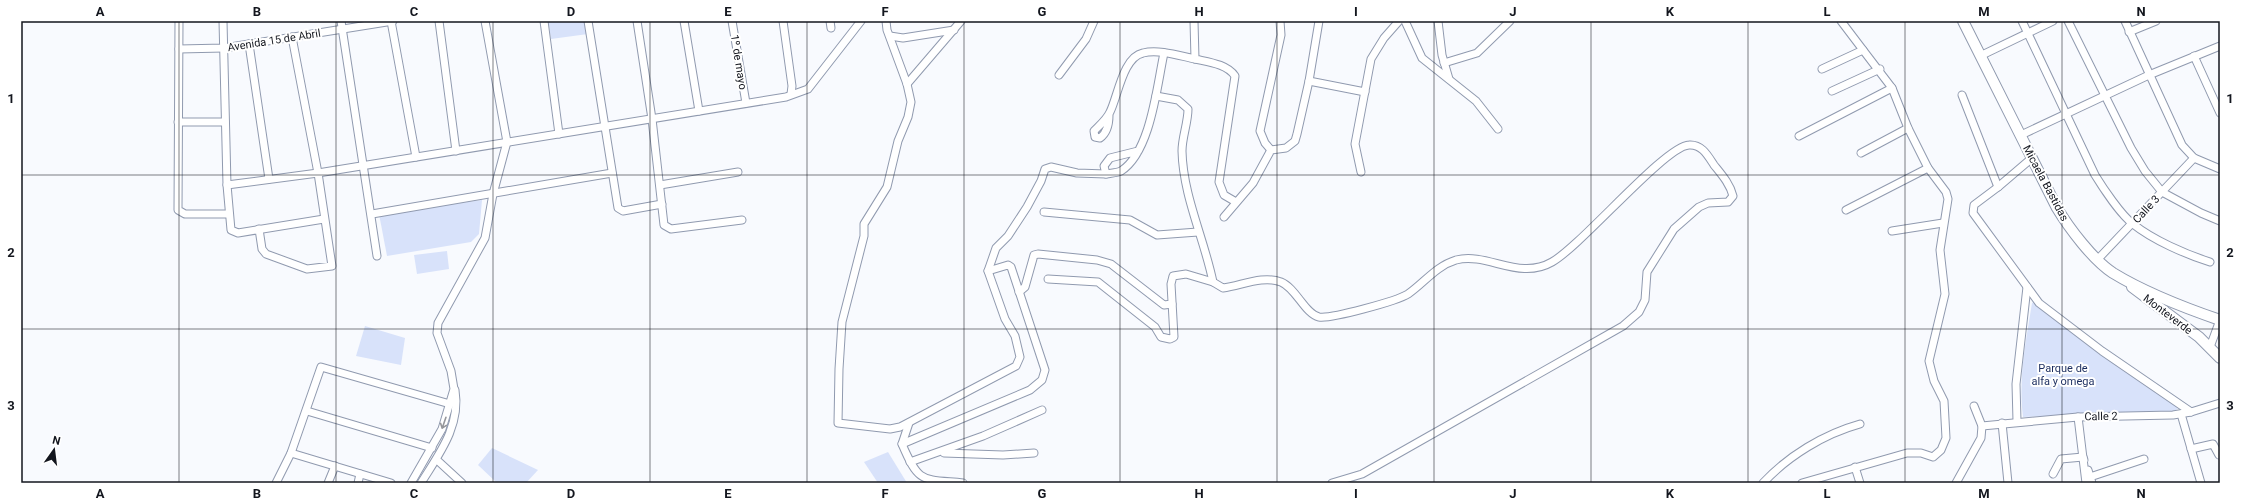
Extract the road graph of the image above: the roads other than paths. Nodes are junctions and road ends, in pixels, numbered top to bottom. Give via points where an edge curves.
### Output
1 (178, 21) edge
2 (223, 21) edge
3 (341, 21) edge
4 (392, 21) edge
5 (439, 21) edge
6 (486, 21) edge
7 (544, 21) edge
8 (588, 21) edge
9 (637, 21) edge
10 (684, 21) edge
11 (732, 21) edge
12 (782, 21) edge
13 (862, 21) edge
14 (886, 21) edge
15 (961, 21) edge
16 (1094, 21) edge
17 (1194, 21) edge
18 (1280, 21) edge
19 (1319, 21) edge
20 (1399, 21) edge
21 (1405, 21) edge
22 (1510, 21) edge
23 (1841, 21) edge
24 (1963, 21) edge
25 (2022, 21) edge
26 (2053, 21) edge
27 (2068, 21) edge
28 (2125, 21) edge
29 (2156, 21) edge
30 (1440, 23) edge
31 (343, 29) junction
32 (954, 30) junction
33 (2129, 32) junction
34 (2029, 34) junction
35 (890, 36) junction
36 (292, 37) junction
37 (249, 44) junction
38 (2220, 46) edge
39 (179, 48) junction
40 (224, 48) junction
41 (1863, 50) junction
42 (1164, 53) junction
43 (1980, 56) junction
44 (2194, 56) junction
45 (1195, 59) junction
46 (1444, 63) junction
47 (1822, 69) dead end
48 (1880, 69) junction
49 (1059, 75) dead end
50 (2149, 75) junction
51 (1449, 79) junction
52 (1309, 82) junction
53 (907, 84) junction
54 (1892, 88) junction
55 (1832, 91) dead end
56 (1365, 92) junction
57 (791, 94) junction
58 (1962, 95) dead end
59 (1156, 96) junction
60 (2104, 96) junction
61 (746, 103) junction
62 (699, 111) junction
63 (2220, 113) edge
64 (2067, 114) junction
65 (1109, 115) dead end
66 (652, 118) junction
67 (178, 122) junction
68 (225, 122) junction
69 (605, 126) junction
70 (1908, 128) junction
71 (1498, 129) dead end
72 (558, 134) junction
73 (2021, 135) junction
74 (1799, 136) dead end
75 (507, 142) junction
76 (1271, 150) junction
77 (456, 151) junction
78 (1138, 152) junction
79 (1861, 153) dead end
80 (416, 157) junction
81 (2032, 158) junction
82 (2194, 158) junction
83 (364, 166) junction
84 (1928, 168) junction
85 (2220, 169) edge
86 (738, 172) dead end
87 (1361, 172) dead end
88 (318, 173) junction
89 (612, 173) junction
90 (1106, 174) junction
91 (269, 179) junction
92 (227, 185) junction
93 (660, 185) junction
94 (1998, 188) junction
95 (2162, 192) junction
96 (494, 194) junction
97 (1236, 202) junction
98 (662, 204) junction
99 (1846, 210) dead end
100 (1044, 212) dead end
101 (229, 214) junction
102 (372, 214) junction
103 (1224, 217) dead end
104 (324, 219) junction
105 (742, 220) dead end
106 (2220, 221) edge
107 (1943, 223) junction
108 (2132, 224) junction
109 (259, 229) junction
110 (1892, 231) dead end
111 (1198, 232) junction
112 (377, 256) dead end
113 (2098, 260) junction
114 (2210, 262) dead end
115 (988, 271) junction
116 (2112, 272) junction
117 (1048, 279) dead end
118 (1213, 282) junction
119 (2027, 287) junction
120 (1019, 292) junction
121 (1172, 304) junction
122 (2220, 320) edge
123 (2210, 346) junction
124 (2220, 358) edge
125 (454, 386) junction
126 (2220, 403) edge
127 (450, 404) junction
128 (1974, 406) dead end
129 (1042, 410) dead end
130 (307, 411) junction
131 (2191, 412) junction
132 (2181, 414) junction
133 (2078, 417) junction
134 (2017, 421) junction
135 (909, 423) junction
136 (2002, 423) junction
137 (1860, 424) dead end
138 (1982, 426) junction
139 (902, 444) junction
140 (432, 448) junction
141 (2191, 449) junction
142 (942, 452) junction
143 (291, 453) junction
144 (1034, 453) dead end
145 (2219, 455) edge
146 (2083, 457) junction
147 (2144, 459) dead end
148 (437, 460) junction
149 (910, 462) junction
150 (335, 466) junction
151 (1855, 467) junction
152 (360, 474) junction
153 (2053, 474) dead end
154 (2089, 481) edge
155 (276, 483) edge
156 (328, 483) edge
157 (358, 483) edge
158 (391, 483) edge
159 (411, 483) edge
160 (421, 483) edge
161 (462, 483) edge
162 (963, 483) edge
163 (1332, 483) edge
164 (1763, 483) edge
165 (1803, 483) edge
166 (1860, 483) edge
167 (1956, 483) edge
168 (2008, 483) edge
169 (2201, 483) edge

1 - 39 street
2 - 40 street
3 - 31 street
4 - 31 street, Avenida 15 de Abril
4 - 80 street
5 - 77 street
6 - 75 street
7 - 72 street
8 - 69 street
9 - 66 street
10 - 62 street
11 - 61 street, 1º de mayo
12 - 57 street
13 - 57 street via 808,89
14 - 35 street
15 - 32 street
16 - 49 street via 1086,39
17 - 45 street
18 - 76 street via 1281,35 1260,131
19 - 52 street
20 - 56 street via 1371,59
21 - 51 street via 1422,58
22 - 46 street via 1476,53
23 - 41 street
24 - 43 street, Micaela Bastidas
25 - 34 street
26 - 34 street
27 - 60 street
28 - 33 street
29 - 33 street
30 - 46 street
31 - 36 street, Avenida 15 de Abril
31 - 83 street
32 - 35 street via 903,38
32 - 53 street
33 - 50 street
34 - 43 street
34 - 64 street
35 - 53 street
36 - 37 street, Avenida 15 de Abril
36 - 88 street
37 - 40 street, Avenida 15 de Abril
37 - 91 street
38 - 44 street
39 - 40 street, Avenida 15 de Abril
39 - 67 street
40 - 68 street
41 - 47 street
41 - 48 street
42 - 45 street
42 - 59 street
42 - 65 street via 1142,53 1135,57 1125,72
43 - 73 street, Micaela Bastidas
44 - 50 street
44 - 63 street
45 - 97 street via 1224,67 1235,76 1219,182 1224,195
46 - 51 street
48 - 54 street
48 - 55 street
50 - 60 street
50 - 82 street via 2182,145
51 - 71 street via 1476,102
52 - 56 street
52 - 76 street via 1294,141 1286,148
53 - 135 street via 911,102 908,117 898,142 887,187 864,224 864,236 842,322 838,422 890,429
54 - 70 street
54 - 74 street
56 - 87 street via 1355,144
57 - 61 street
58 - 94 street
59 - 78 street via 1151,123
59 - 111 street via 1178,100 1188,108 1182,150 1186,181
60 - 64 street
60 - 95 street via 2138,161
61 - 62 street
62 - 66 street
64 - 73 street
64 - 108 street via 2095,175
66 - 69 street
66 - 93 street
67 - 68 street
67 - 101 street via 178,210 185,214
68 - 92 street
69 - 72 street
69 - 89 street
70 - 79 street
70 - 84 street
72 - 75 street
73 - 81 street, Micaela Bastidas
75 - 77 street
75 - 96 street
76 - 97 street via 1252,184
77 - 80 street
78 - 90 street via 1121,171
78 - 90 street via 1110,158 1104,166
80 - 83 street
81 - 94 street
81 - 113 street, Micaela Bastidas via 2064,220
82 - 85 street
82 - 95 street, Calle 3
83 - 88 street
83 - 102 street
84 - 99 street
84 - 107 street via 1946,192 1948,199
86 - 93 street
88 - 91 street
88 - 104 street
89 - 96 street
89 - 98 street via 619,210
90 - 115 street via 1077,173 1051,167 1044,169 1041,181 1026,207 1008,236 996,248
91 - 92 street
92 - 101 street
93 - 98 street
94 - 119 street via 1974,205 1973,213
95 - 106 street
95 - 108 street, Calle 3
96 - 102 street
96 - 125 street via 485,238 438,324 439,342
97 - 103 street
98 - 105 street via 664,225 669,228
100 - 111 street via 1130,220 1157,235
101 - 109 street via 231,230 234,232
102 - 112 street
104 - 109 street
104 - 109 street via 333,265 331,267 307,269 266,254 262,249
107 - 110 street
107 - 151 street via 1940,250 1946,294 1929,361 1934,381 1944,401 1946,438 1941,450 1933,457 1921,453 1907,453
108 - 113 street, Calle 3
108 - 114 street via 2175,248
111 - 118 street
113 - 116 street, Micaela Bastidas
115 - 120 street via 1009,265
115 - 135 street via 1005,319 1015,336 1020,357 1016,366
116 - 122 street, Micaela Bastidas via 2159,296
116 - 123 street, Monteverde
117 - 121 street via 1098,282 1155,327 1161,337 1170,339 1174,337
118 - 121 street via 1186,274 1173,276
118 - 163 street via 1223,288 1262,280 1281,282 1291,289 1311,312 1318,317 1328,317 1385,303 1408,294 1440,267 1455,260 1485,262 1514,269 1528,269 1552,262 1682,146 1691,144 1703,149 1730,187 1733,196 1728,202 1708,203 1699,207 1674,229 1647,272 1645,300 1639,312 1623,326 1362,474
119 - 131 street via 2039,303 2087,340
119 - 134 street via 2016,389
120 - 121 street via 1026,287 1034,256 1046,255 1097,260 1111,264 1164,305
120 - 139 street via 1045,370 1042,380 1030,390
122 - 123 street
123 - 124 street, Monteverde
125 - 127 street
125 - 148 street via 456,399 453,422 448,440
126 - 131 street, Calle 2
127 - 130 street via 322,367
127 -> 140 street via 442,429
128 - 138 street
129 - 142 street
130 - 140 street
130 - 143 street
131 - 132 street, Calle 2
132 - 133 street, Calle 2
132 - 141 street
133 - 134 street, Calle 2
133 - 146 street
134 - 136 street, Calle 2
135 - 139 street
136 - 138 street, Calle 2
136 - 168 street
137 - 164 street via 1841,429 1814,444 1792,458
138 - 167 street via 1977,448
139 - 149 street
140 - 159 street
141 - 145 street via 2213,444
141 - 169 street
142 - 144 street via 1003,455
142 - 149 street
143 - 150 street
143 - 155 street
146 - 153 street via 2061,459
146 - 154 street
147 - 154 street
148 - 160 street
148 - 161 street
149 - 162 street via 916,473 928,480
150 - 152 street
150 - 156 street
151 - 165 street
151 - 166 street
152 - 157 street
152 - 158 street

